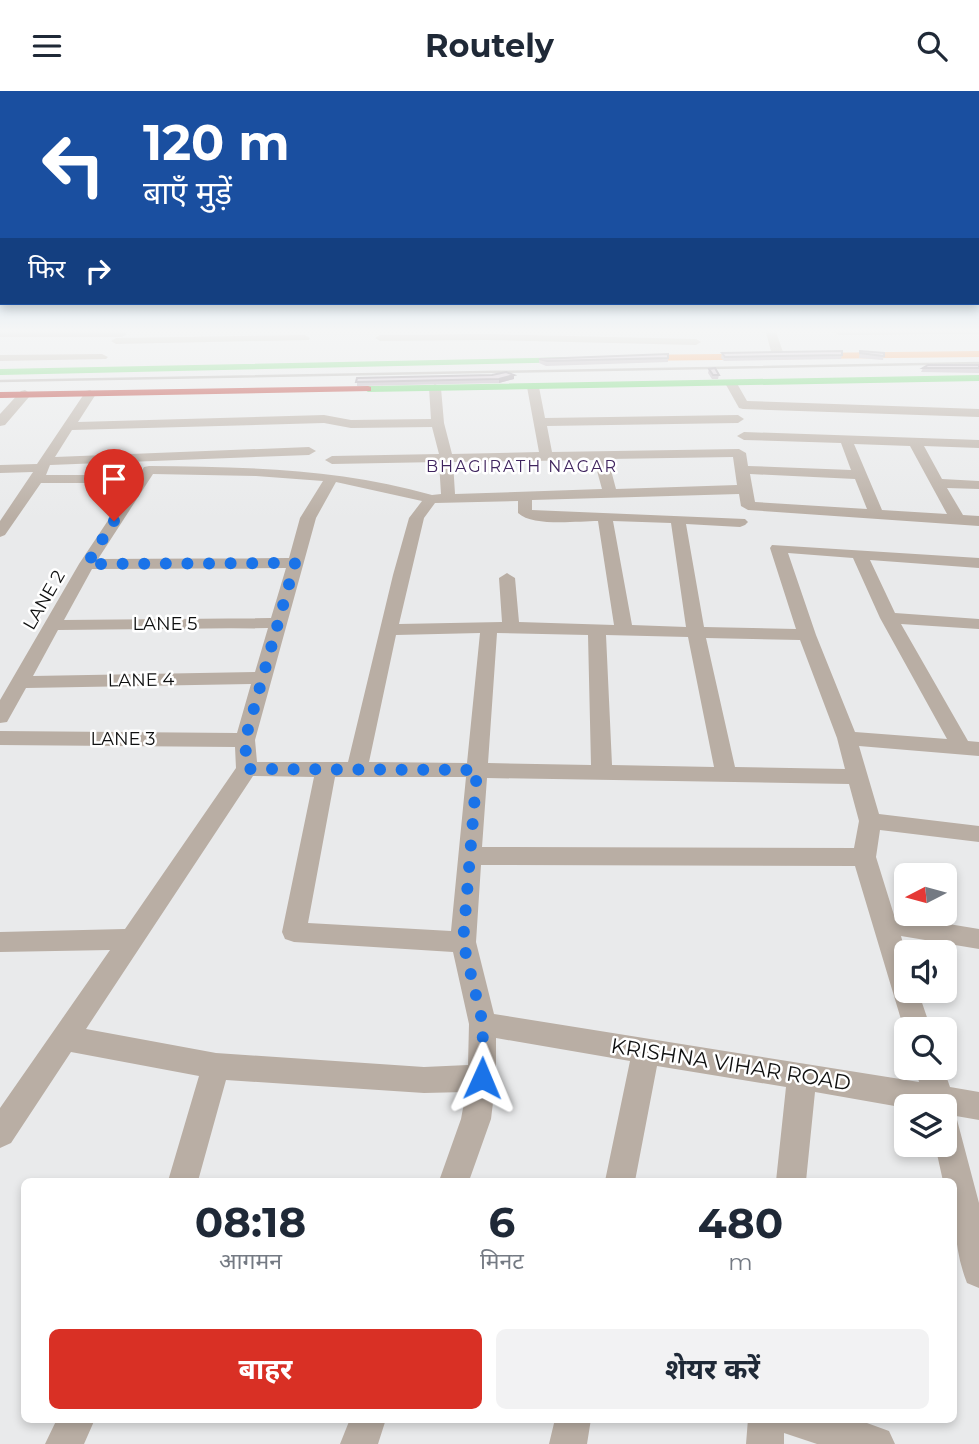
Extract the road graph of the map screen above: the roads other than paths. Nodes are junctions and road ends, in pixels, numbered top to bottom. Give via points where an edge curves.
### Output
1 (197, 392) edge
2 (435, 392) edge
3 (534, 392) edge
4 (736, 392) edge
5 (817, 392) edge
6 (25, 394) junction
7 (90, 394) junction
8 (0, 395) edge
9 (822, 407) junction
10 (962, 413) junction
11 (979, 414) edge
12 (738, 419) dead end
13 (0, 422) edge
14 (540, 422) junction
15 (438, 423) junction
16 (788, 423) junction
17 (67, 426) junction
18 (744, 436) dead end
19 (979, 438) edge
20 (846, 440) junction
21 (915, 442) junction
22 (979, 445) edge
23 (309, 451) dead end
24 (546, 455) junction
25 (600, 455) junction
26 (446, 457) junction
27 (332, 460) dead end
28 (0, 469) edge
29 (42, 469) junction
30 (744, 470) junction
31 (145, 474) junction
32 (862, 475) junction
33 (332, 478) junction
34 (937, 483) junction
35 (979, 485) edge
36 (746, 489) junction
37 (688, 492) junction
38 (611, 495) junction
39 (525, 497) junction
40 (439, 499) junction
41 (7, 510) edge
42 (876, 514) junction
43 (605, 516) junction
44 (686, 519) junction
45 (958, 520) junction
46 (979, 521) edge
47 (740, 522) dead end
48 (0, 532) edge
49 (859, 554) junction
50 (295, 563) junction
51 (979, 563) edge
52 (87, 564) junction
53 (507, 578) dead end
54 (889, 618) junction
55 (278, 623) junction
56 (979, 624) edge
57 (52, 625) junction
58 (500, 627) junction
59 (388, 630) junction
60 (597, 630) junction
61 (624, 631) junction
62 (696, 632) junction
63 (807, 635) junction
64 (262, 678) junction
65 (20, 682) junction
66 (0, 717) edge
67 (0, 738) edge
68 (847, 738) junction
69 (245, 740) junction
70 (970, 748) edge
71 (247, 769) junction
72 (326, 769) junction
73 (357, 770) junction
74 (477, 770) junction
75 (602, 772) junction
76 (726, 774) junction
77 (858, 776) junction
78 (870, 821) junction
79 (979, 834) edge
80 (470, 856) junction
81 (863, 857) junction
82 (883, 923) junction
83 (132, 939) junction
84 (979, 939) edge
85 (0, 942) edge
86 (463, 942) junction
87 (913, 1017) edge
88 (483, 1024) junction
89 (65, 1038) junction
90 (646, 1050) junction
91 (216, 1066) junction
92 (802, 1076) junction
93 (482, 1078) junction
94 (894, 1098) edge
95 (979, 1106) edge
96 (957, 1108) edge
97 (0, 1133) edge
98 (953, 1157) edge
99 (184, 1178) edge
100 (455, 1178) edge
101 (621, 1178) edge
102 (791, 1178) edge
103 (979, 1271) edge
104 (74, 1423) edge
105 (367, 1423) edge
106 (572, 1423) edge
107 (766, 1423) edge
108 (808, 1423) edge
109 (64, 1444) edge
110 (359, 1444) edge
111 (568, 1444) edge
112 (765, 1444) edge
113 (876, 1444) edge

1 - 7 street
2 - 15 street
3 - 14 street
4 - 16 street via 743,405
5 - 9 street
6 - 7 street
6 - 8 street
6 - 13 street
7 - 17 street
9 - 10 street
9 - 16 street
10 - 11 street
10 - 19 street
12 - 14 street
14 - 24 street
15 - 17 street via 351,424 324,419
15 - 26 street
16 - 18 street
16 - 20 street
17 - 29 street
20 - 21 street
20 - 32 street
21 - 22 street
21 - 34 street
23 - 29 street
24 - 25 street
24 - 26 street
25 - 30 street via 739,453
25 - 38 street
26 - 27 street
26 - 40 street
28 - 29 street
29 - 31 street
29 - 41 street
30 - 32 street
30 - 36 street
31 - 33 street via 251,471
31 - 52 street, LANE 2
32 - 42 street
33 - 40 street
33 - 50 street via 307,518
34 - 35 street
34 - 45 street
36 - 37 street
36 - 42 street via 748,506
37 - 38 street
37 - 44 street
38 - 39 street
39 - 40 street
39 - 43 street via 525,513
40 - 59 street via 417,518
41 - 48 street
42 - 45 street
43 - 44 street
43 - 61 street
44 - 47 street
44 - 62 street
45 - 46 street
49 - 51 street
49 - 54 street
49 - 63 street via 778,548
50 - 52 street
50 - 55 street
52 - 57 street, LANE 2
53 - 58 street
54 - 56 street
54 - 70 street
55 - 57 street, LANE 5
55 - 64 street
57 - 65 street, LANE 2
58 - 59 street
58 - 60 street
58 - 74 street
59 - 73 street
60 - 61 street
60 - 75 street
61 - 62 street
62 - 63 street
62 - 76 street
63 - 68 street
64 - 65 street, LANE 4
64 - 69 street
65 - 66 street, LANE 2
67 - 69 street, LANE 3
68 - 70 street
68 - 77 street
69 - 71 street
71 - 72 street
71 - 83 street
72 - 73 street
72 - 86 street via 294,932
73 - 74 street
74 - 75 street
74 - 80 street
75 - 76 street
76 - 77 street
77 - 78 street
78 - 79 street
78 - 81 street
80 - 81 street
80 - 86 street
81 - 82 street
82 - 84 street
82 - 87 street
83 - 85 street
83 - 89 street
86 - 88 street
88 - 90 street, KRISHNA VIHAR ROAD
88 - 93 street
89 - 91 street
89 - 97 street
90 - 92 street, KRISHNA VIHAR ROAD
90 - 101 street
91 - 93 street via 424,1080
91 - 99 street
92 - 94 street, KRISHNA VIHAR ROAD
92 - 102 street
93 - 100 street via 476,1119
95 - 96 street, KRISHNA VIHAR ROAD
98 - 103 street
104 - 109 street
105 - 110 street
106 - 111 street
107 - 112 street
108 - 113 street

